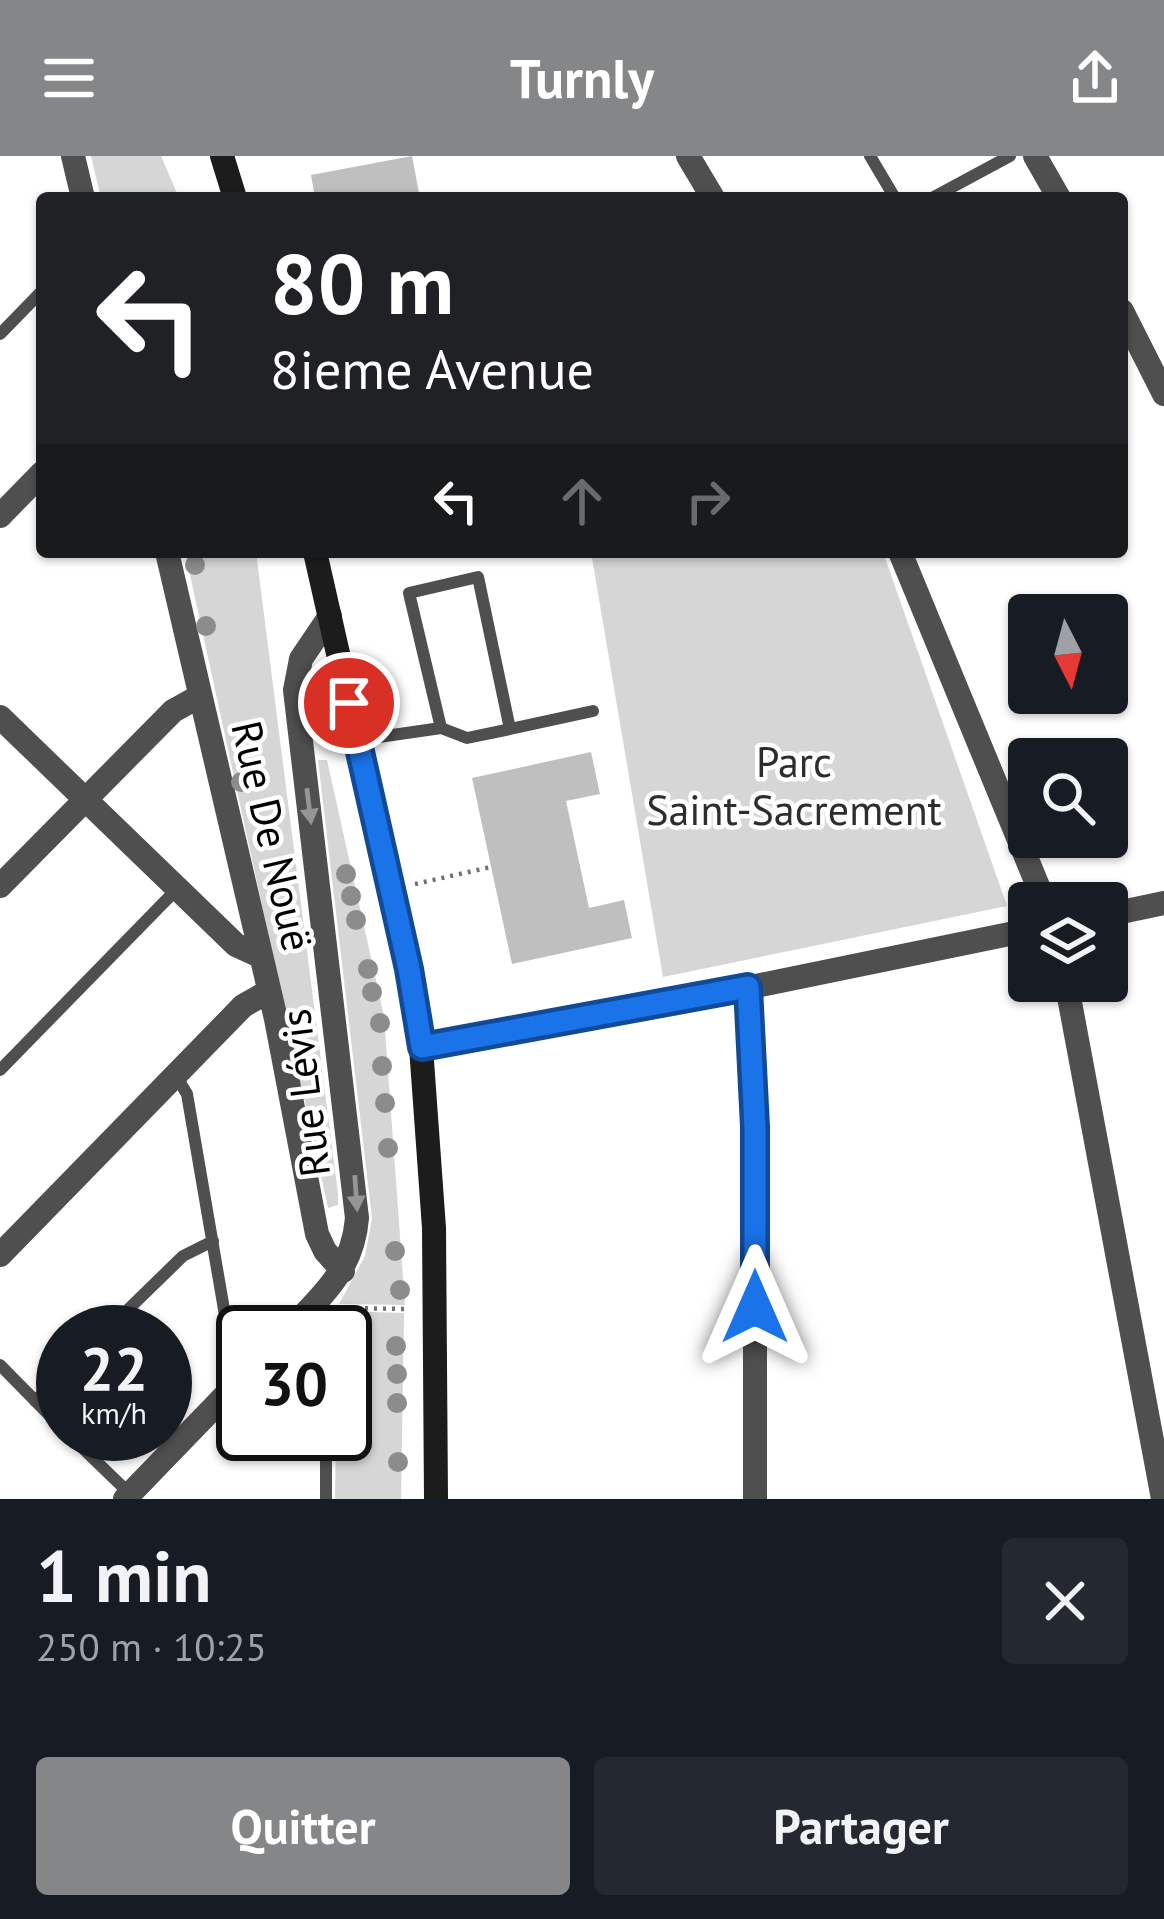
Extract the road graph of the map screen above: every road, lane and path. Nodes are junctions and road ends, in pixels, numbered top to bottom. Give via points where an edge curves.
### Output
1 (73, 156) edge
2 (222, 156) edge
3 (688, 156) edge
4 (870, 156) edge
5 (1010, 156) edge
6 (1035, 156) edge
7 (82, 192) edge
8 (233, 192) edge
9 (709, 192) edge
10 (892, 192) edge
11 (943, 192) edge
12 (1056, 192) edge
13 (36, 297) edge
14 (1128, 323) edge
15 (0, 334) edge
16 (1164, 394) edge
17 (36, 479) edge
18 (0, 516) edge
19 (168, 558) edge
20 (316, 558) edge
21 (902, 558) edge
22 (330, 616) junction
23 (200, 696) junction
24 (592, 711) dead end
25 (0, 717) edge
26 (441, 728) junction
27 (510, 729) junction
28 (358, 740) junction
29 (85, 800) junction
30 (491, 867) dead end
31 (423, 882) dead end
32 (1037, 882) edge
33 (0, 886) edge
34 (177, 889) junction
35 (1164, 903) edge
36 (1128, 911) edge
37 (1008, 934) edge
38 (260, 956) junction
39 (748, 987) junction
40 (269, 991) junction
41 (1070, 1002) edge
42 (422, 1047) junction
43 (0, 1070) edge
44 (176, 1076) junction
45 (213, 1241) junction
46 (0, 1255) edge
47 (344, 1271) junction
48 (133, 1305) edge
49 (224, 1305) edge
50 (313, 1305) edge
51 (372, 1308) edge
52 (408, 1309) dead end
53 (0, 1365) edge
54 (35, 1401) edge
55 (216, 1404) edge
56 (94, 1461) edge
57 (326, 1461) edge
58 (127, 1496) edge
59 (326, 1499) edge
60 (436, 1499) edge
61 (754, 1499) edge
62 (1163, 1499) edge

1 - 7 street
2 - 8 street
3 - 9 street
4 - 10 lane
5 - 11 lane
6 - 12 street
13 - 15 lane
14 - 16 street
17 - 18 street
19 - 23 street, Rue De Nouë
20 - 22 street
21 - 32 street
22 - 28 street
22 -> 47 street, Rue Lévis via 301,659 295,690 356,1184 354,1243
23 - 29 street via 179,706
23 - 38 street, Rue De Nouë
24 - 27 lane
25 - 29 street
26 - 27 lane via 466,739
26 - 27 lane via 410,593 478,577
26 - 28 lane
28 - 42 street
29 - 33 street
29 - 34 street
30 - 31 path
34 - 38 street via 236,946
34 - 43 lane
35 - 36 street
37 - 39 street
38 - 40 street, Rue De Nouë
39 - 42 street
39 - 61 street
40 - 44 street via 249,1000
40 - 47 street, Rue De Nouë via 318,1239
41 - 62 street
42 - 60 street via 434,1228
44 - 45 lane via 187,1094
44 - 46 street
45 - 48 lane via 183,1256
45 - 49 lane
47 - 50 street
51 - 52 path
53 - 54 lane
55 - 58 street
56 - 58 lane
57 - 59 lane

